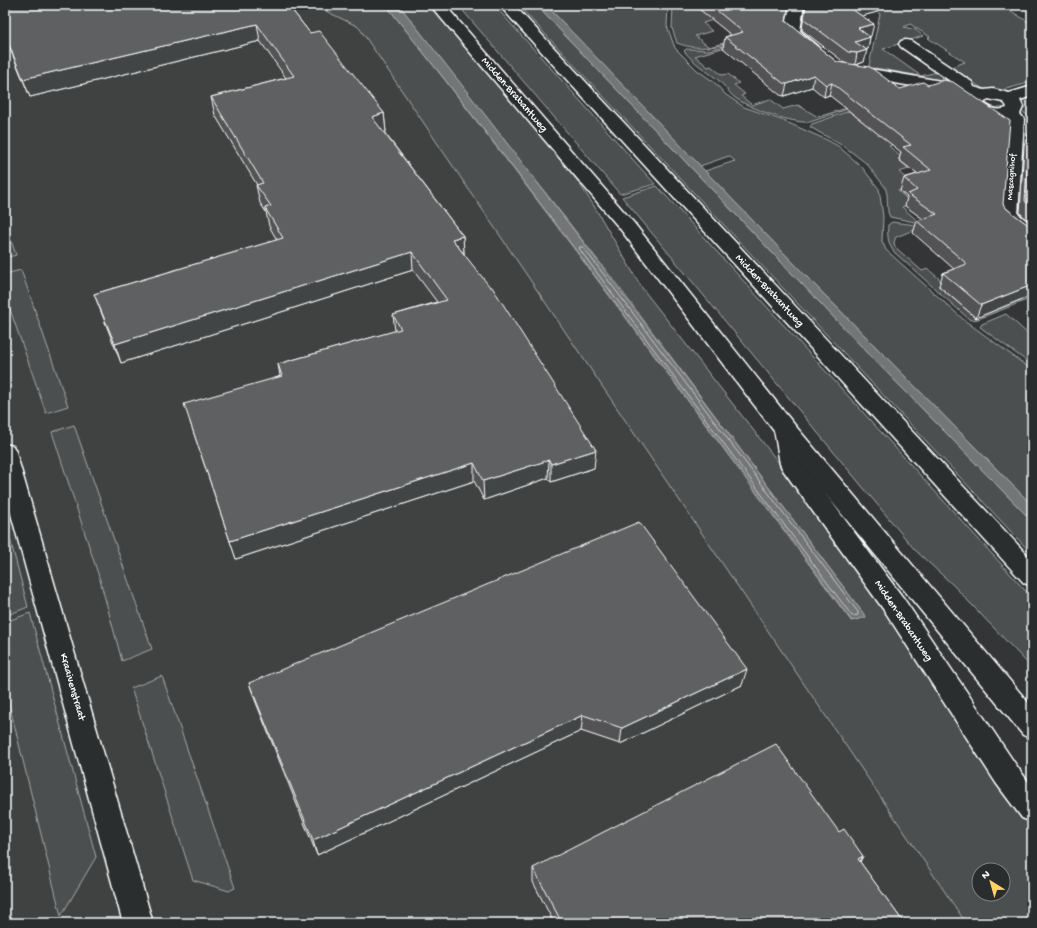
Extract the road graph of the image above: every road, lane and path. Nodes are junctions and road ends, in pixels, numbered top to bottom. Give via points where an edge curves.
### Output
1 (437, 5) edge
2 (506, 5) edge
3 (797, 5) edge
4 (906, 44) dead end
5 (822, 55) edge
6 (840, 69) edge
7 (1032, 91) edge
8 (974, 93) junction
9 (1008, 106) junction
10 (1032, 234) edge
11 (786, 429) junction
12 (5, 452) edge
13 (1032, 576) edge
14 (1032, 727) edge
15 (1032, 809) edge
16 (138, 923) edge

1 - 11 main road, Midden-Brabantweg via 628,226
2 - 13 main road, Midden-Brabantweg
3 - 5 main road via 792,32
4 - 8 main road
6 - 8 main road
7 - 9 main road
8 - 9 main road via 976,103 983,110 995,114
9 - 10 main road, Mascagnihof via 1016,119 1009,216
11 - 14 main road, Midden-Brabantweg
11 - 15 main road, Midden-Brabantweg via 791,464 895,606
12 - 16 main road, Kraaivenstraat

